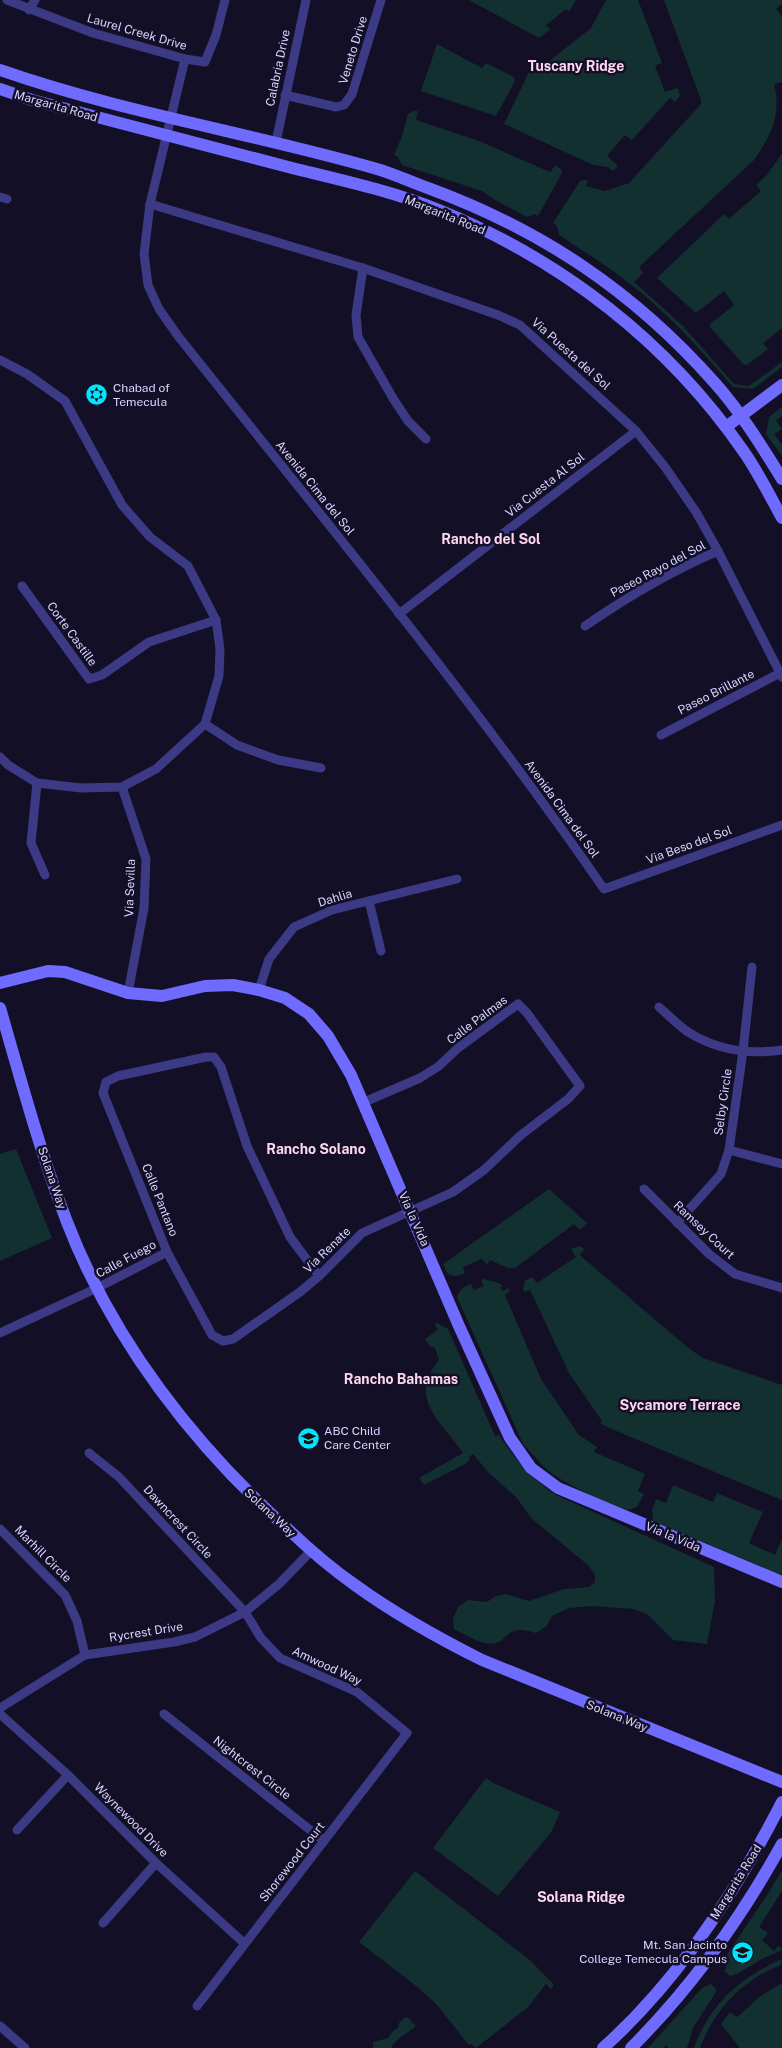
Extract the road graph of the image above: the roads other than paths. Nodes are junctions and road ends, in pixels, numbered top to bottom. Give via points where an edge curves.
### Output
1 (7, 0) edge
2 (35, 0) edge
3 (224, 0) edge
4 (306, 0) edge
5 (382, 0) edge
6 (29, 10) junction
7 (185, 59) junction
8 (0, 70) edge
9 (0, 89) edge
10 (284, 95) junction
11 (170, 118) junction
12 (166, 136) junction
13 (276, 142) junction
14 (150, 204) junction
15 (363, 268) junction
16 (0, 360) edge
17 (782, 385) edge
18 (741, 416) junction
19 (726, 427) junction
20 (636, 431) junction
21 (426, 439) dead end
22 (782, 479) edge
23 (782, 518) edge
24 (718, 551) junction
25 (22, 586) dead end
26 (399, 614) junction
27 (216, 620) junction
28 (585, 626) dead end
29 (781, 674) edge
30 (205, 724) junction
31 (660, 735) dead end
32 (0, 757) edge
33 (321, 768) dead end
34 (37, 783) junction
35 (122, 787) junction
36 (782, 825) edge
37 (44, 875) dead end
38 (456, 879) dead end
39 (604, 889) joint
40 (369, 901) junction
41 (381, 951) dead end
42 (752, 967) dead end
43 (0, 983) edge
44 (259, 990) junction
45 (128, 992) junction
46 (659, 1007) dead end
47 (0, 1008) edge
48 (782, 1050) edge
49 (743, 1052) junction
50 (580, 1086) joint
51 (362, 1103) junction
52 (729, 1150) junction
53 (782, 1164) edge
54 (644, 1189) dead end
55 (411, 1212) junction
56 (677, 1223) junction
57 (167, 1252) junction
58 (319, 1276) junction
59 (98, 1288) junction
60 (782, 1288) edge
61 (0, 1333) edge
62 (212, 1335) joint
63 (88, 1453) dead end
64 (0, 1529) edge
65 (311, 1550) junction
66 (782, 1582) edge
67 (245, 1612) junction
68 (84, 1655) junction
69 (0, 1708) edge
70 (0, 1714) edge
71 (164, 1714) dead end
72 (407, 1733) joint
73 (68, 1775) junction
74 (782, 1782) edge
75 (782, 1802) edge
76 (17, 1830) dead end
77 (324, 1841) junction
78 (782, 1844) edge
79 (156, 1863) junction
80 (103, 1923) dead end
81 (244, 1943) junction
82 (197, 2006) dead end
83 (0, 2026) edge
84 (25, 2048) edge
85 (603, 2048) edge
86 (631, 2048) edge

1 - 6 street, Laurel Creek Drive
2 - 6 street
3 - 7 street, Laurel Creek Drive via 216,35 205,62
4 - 10 street, Calabria Drive
5 - 10 street, Veneto Drive via 352,94 344,105
6 - 7 street, Laurel Creek Drive via 93,33
7 - 11 street, Avenida Cima del Sol
8 - 11 main road, Margarita Road via 42,85
9 - 12 main road, Margarita Road
10 - 13 street, Calabria Drive
11 - 12 street, Avenida Cima del Sol
11 - 13 main road, Margarita Road
12 - 14 street, Avenida Cima del Sol
12 - 19 main road, Margarita Road via 377,190 438,209 483,229 553,267 609,306 682,375
13 - 18 main road, Margarita Road via 379,170 464,201 536,236 619,292 654,322 714,382
14 - 15 street, Via Puesta del Sol
14 - 26 street, Avenida Cima del Sol via 144,254 148,285 158,309
15 - 20 street, Via Puesta del Sol via 520,325
15 - 21 street via 356,314 358,337 394,400
16 - 27 street via 27,374 64,401 122,505 150,537 188,566
17 - 18 main road
18 - 19 main road
18 - 22 main road, Margarita Road
19 - 23 main road, Margarita Road via 745,453
20 - 24 street, Via Puesta del Sol via 696,512
20 - 26 street, Via Cuesta Al Sol
24 - 28 street, Paseo Rayo del Sol via 628,597
24 - 29 street, Via Puesta del Sol
25 - 27 street, Corte Castille via 89,679 102,675 149,642
26 - 39 street, Avenida Cima del Sol via 555,817
27 - 30 street via 219,676
29 - 31 street, Paseo Brillante
30 - 33 street via 237,744 278,760
30 - 35 street via 156,769
32 - 34 street
34 - 35 street via 81,788
34 - 37 street via 31,843
35 - 45 street, Via Sevilla via 146,859 144,908
36 - 39 street, Via Beso del Sol
38 - 40 street, Dahlia
40 - 41 street
40 - 44 street, Dahlia via 332,910 294,927 269,959
42 - 49 street, Selby Circle
43 - 45 main road, Via la Vida via 48,971 65,972
44 - 45 main road, Via la Vida via 233,985 205,986 162,996
44 - 51 main road, Via la Vida via 285,998 309,1014 328,1036 351,1074
46 - 49 street via 688,1032 715,1046
47 - 59 main road, Solana Way via 36,1135 68,1223
48 - 49 street
49 - 52 street, Selby Circle
50 - 51 street, Calle Palmas via 518,1004 439,1066 420,1078
50 - 55 street, Via Renate via 568,1100 521,1135 484,1170 453,1192
51 - 55 main road, Via la Vida
52 - 53 street
52 - 56 street, Selby Circle via 721,1174
54 - 56 street, Ramsey Court
55 - 58 street, Via Renate via 362,1233
55 - 66 main road, Via la Vida via 498,1413 510,1438 531,1468 558,1488 591,1503
56 - 60 street, Ramsey Court via 734,1274
57 - 58 street, Calle Pantano via 103,1093 106,1082 118,1076 214,1057 222,1068 247,1146 290,1237
57 - 59 street, Calle Fuego
57 - 62 street, Calle Pantano
58 - 62 street, Via Renate via 233,1339 223,1341
59 - 61 street, Calle Fuego
59 - 65 main road, Solana Way via 122,1333 210,1453 262,1507
63 - 67 street, Dawncrest Circle via 119,1477
64 - 68 street, Marhill Circle via 65,1595 77,1621
65 - 67 street, Rycrest Drive via 279,1584
65 - 74 main road, Solana Way via 396,1614 482,1660
67 - 68 street, Rycrest Drive via 195,1637
67 - 72 street, Amwood Way via 261,1638 280,1658 357,1692
68 - 69 street, Rycrest Drive
70 - 73 street, Waynewood Drive
71 - 77 street, Nightcrest Circle
72 - 77 street, Shorewood Court
73 - 76 street
73 - 79 street, Waynewood Drive
75 - 85 main road, Margarita Road via 743,1875 698,1942 657,1992
77 - 81 street, Shorewood Court
78 - 86 main road, Margarita Road via 749,1900 695,1979
79 - 80 street
79 - 81 street, Waynewood Drive
81 - 82 street, Shorewood Court
83 - 84 street

